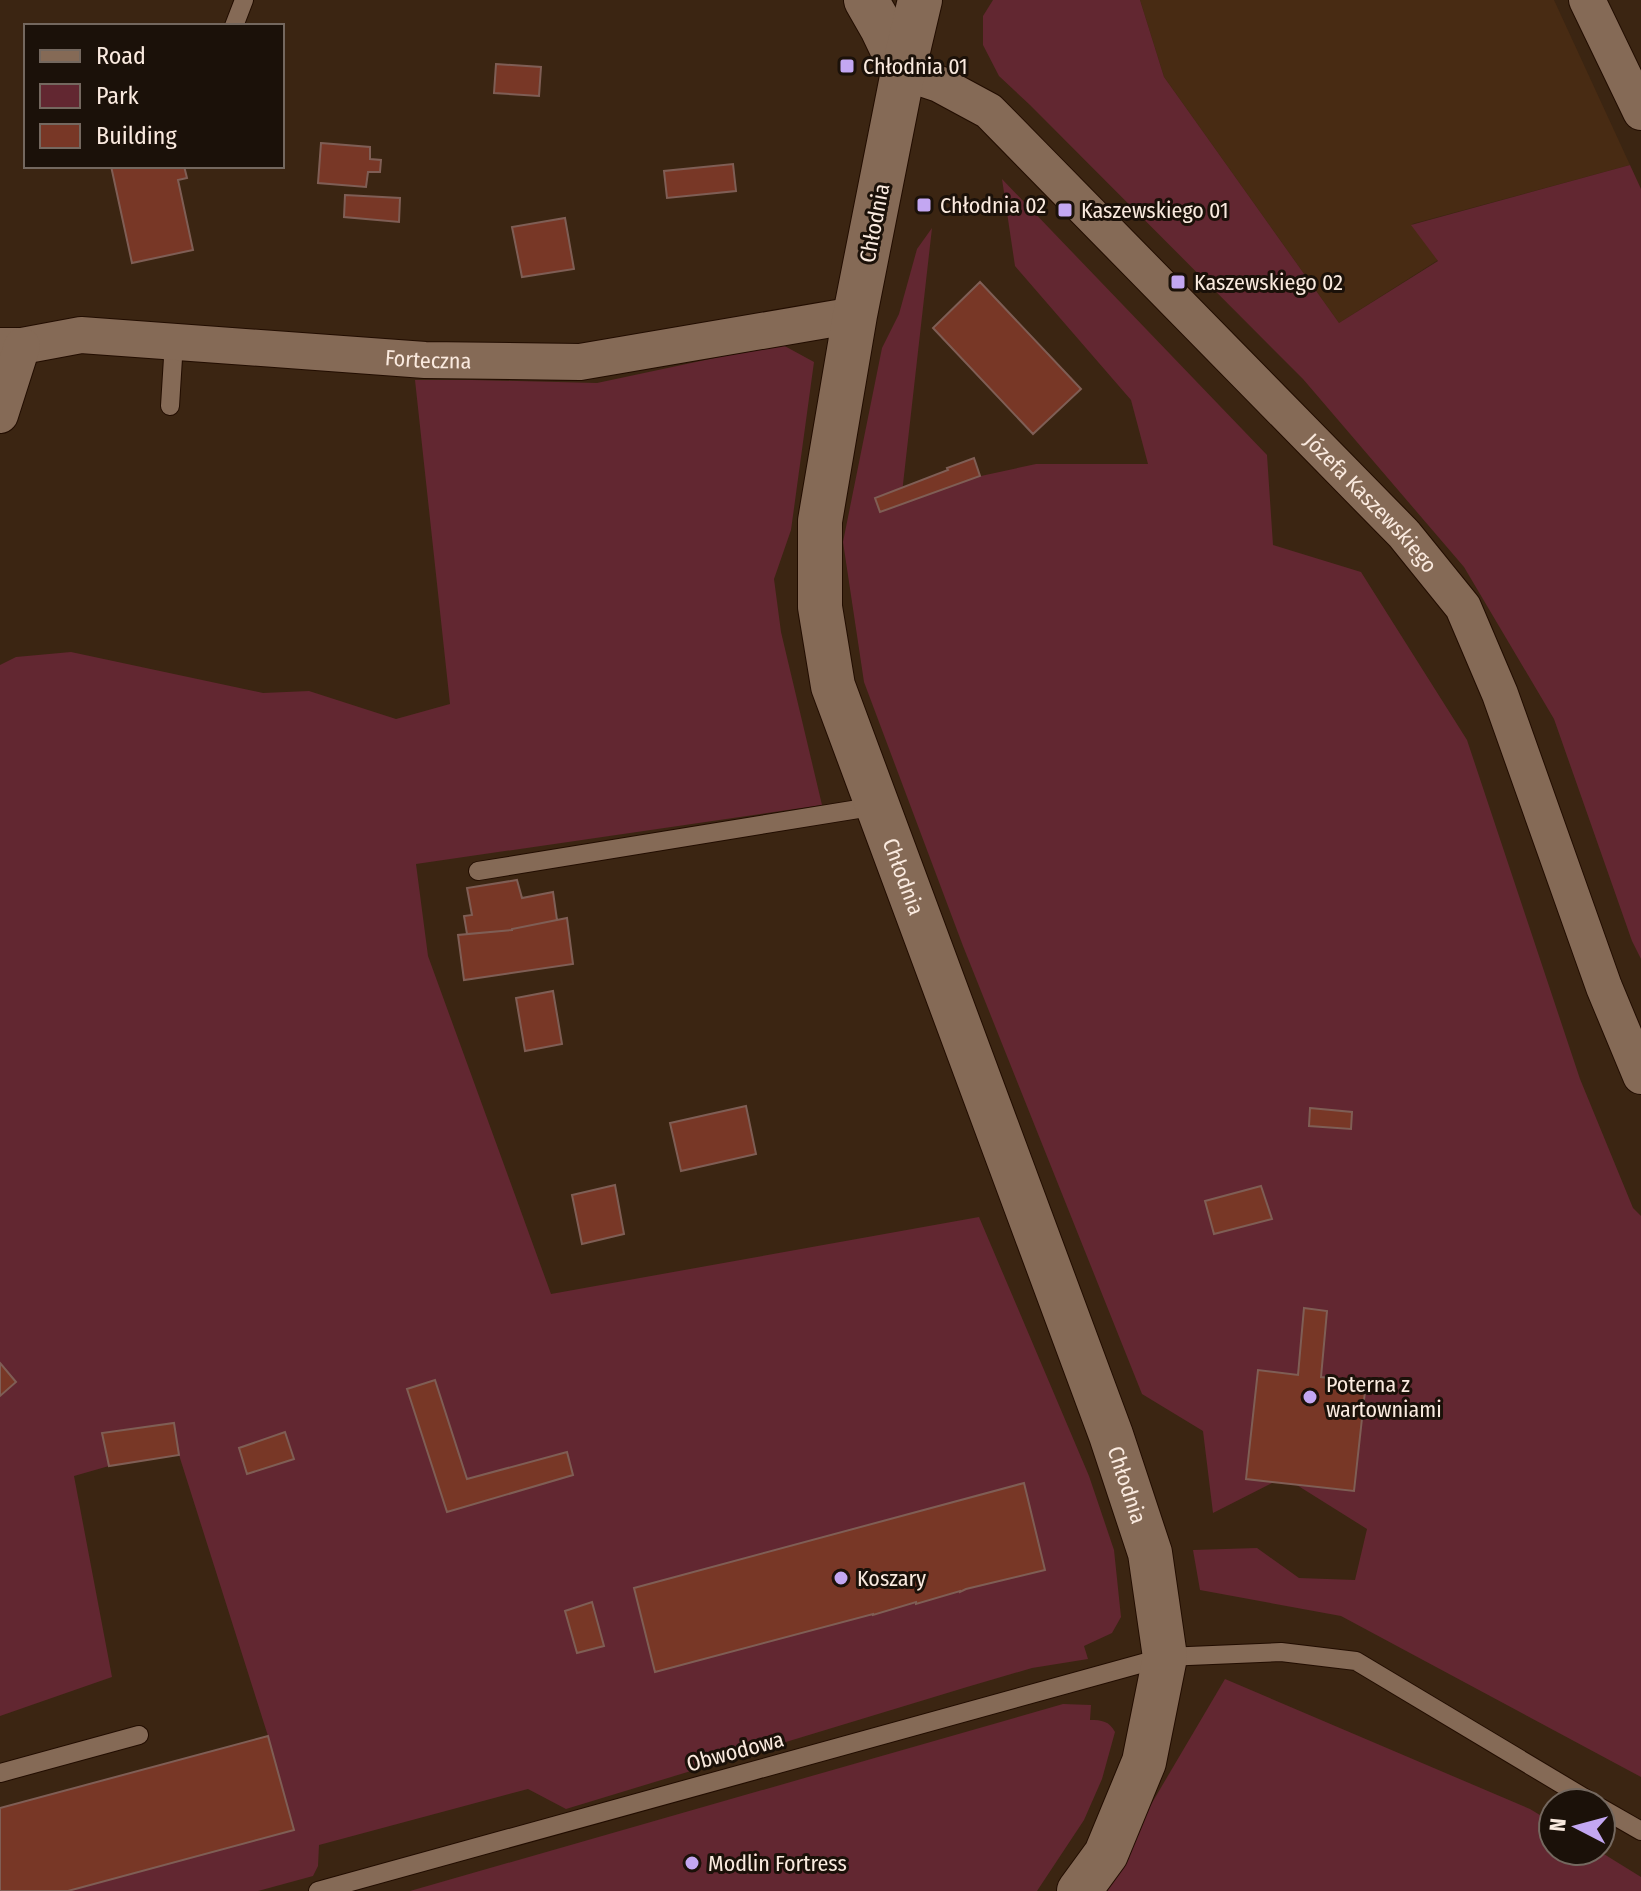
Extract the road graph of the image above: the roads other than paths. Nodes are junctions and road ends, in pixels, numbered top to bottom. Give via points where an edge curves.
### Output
1 (244, 0) edge
2 (866, 0) edge
3 (920, 0) edge
4 (1587, 0) edge
5 (235, 24) edge
6 (903, 72) junction
7 (1641, 112) edge
8 (855, 315) junction
9 (174, 342) junction
10 (11, 346) edge
11 (170, 406) dead end
12 (0, 415) edge
13 (877, 806) junction
14 (478, 871) dead end
15 (1641, 1076) edge
16 (1165, 1657) junction
17 (139, 1735) dead end
18 (0, 1773) edge
19 (1566, 1787) edge
20 (1617, 1817) edge
21 (1641, 1831) edge
22 (318, 1891) edge
23 (1079, 1891) edge

1 - 5 lane
2 - 6 street
3 - 6 street, Chłodnia
4 - 7 street
6 - 8 street, Chłodnia
6 - 15 street, Józefa Kaszewskiego via 989,111 1404,534 1463,607
8 - 9 street, Forteczna via 580,362 425,360
8 - 13 street, Chłodnia via 820,521 820,607 833,686
9 - 10 street, Forteczna via 81,335
9 - 11 lane
10 - 12 street
13 - 14 lane
13 - 16 street, Chłodnia via 1116,1450 1150,1553
16 - 19 lane, Obwodowa via 1281,1652 1356,1661
16 - 22 lane, Obwodowa
16 - 23 street, Chłodnia via 1144,1762 1106,1854
17 - 18 lane
20 - 21 lane

